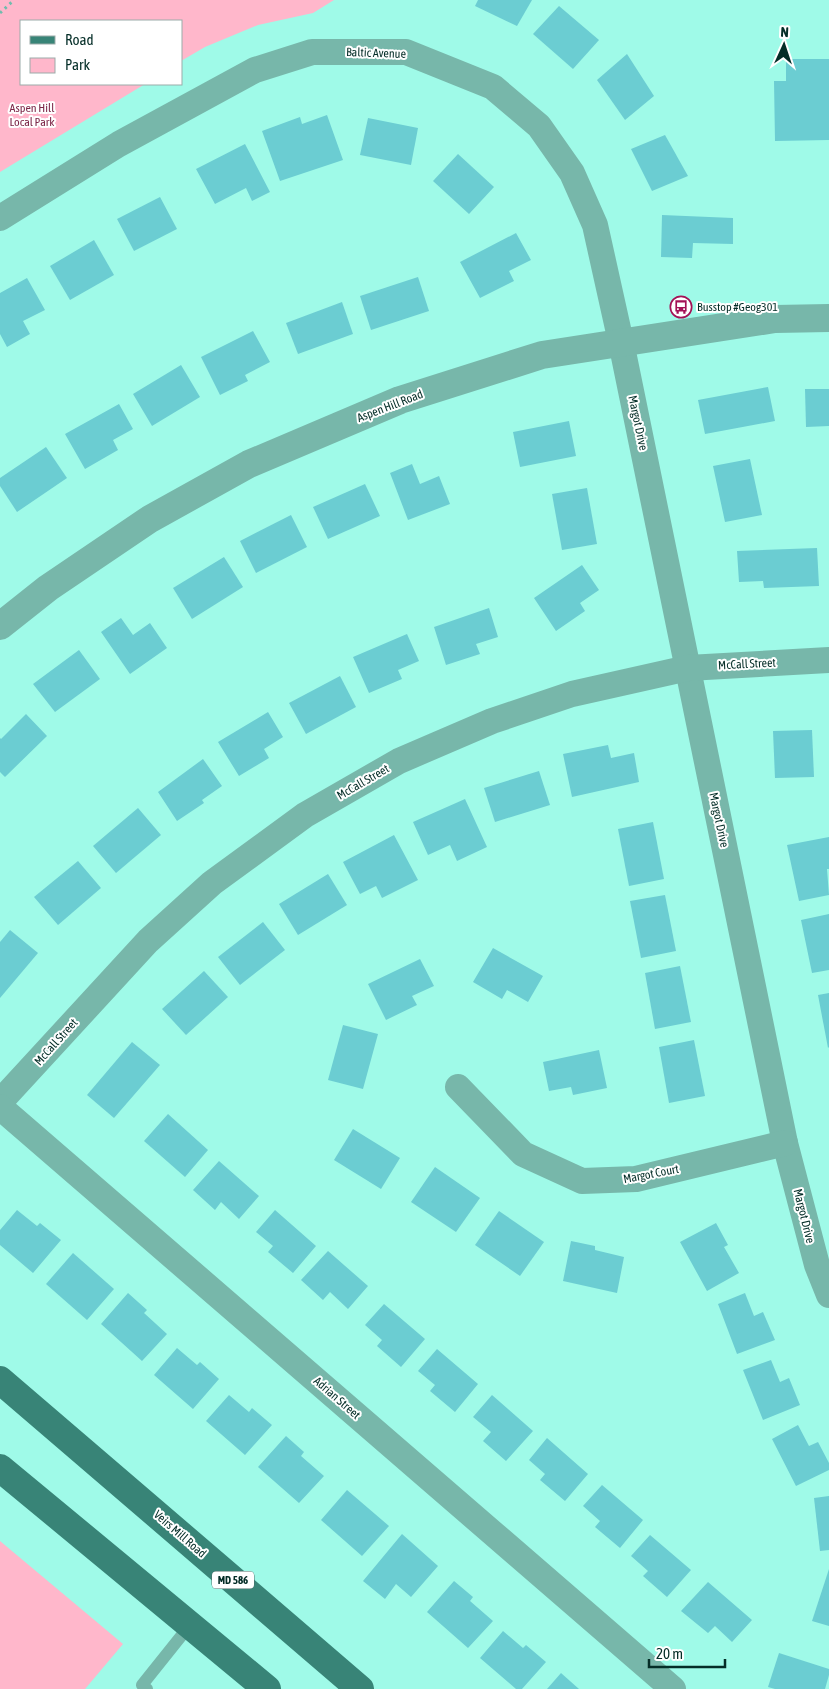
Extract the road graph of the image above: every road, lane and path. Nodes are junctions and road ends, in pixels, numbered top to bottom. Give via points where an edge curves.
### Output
1 (14, 0) edge
2 (0, 13) edge
3 (0, 218) edge
4 (829, 318) edge
5 (622, 342) junction
6 (0, 626) edge
7 (829, 660) edge
8 (688, 668) junction
9 (458, 1087) dead end
10 (0, 1102) edge
11 (0, 1107) edge
12 (785, 1143) junction
13 (829, 1295) edge
14 (0, 1380) edge
15 (0, 1468) edge
16 (190, 1625) junction
17 (147, 1689) edge
18 (267, 1689) edge
19 (360, 1689) edge
20 (673, 1689) edge

1 - 2 path
3 - 5 street, Baltic Avenue via 119,144 255,70 312,52 406,52 493,87 539,126 572,173 595,225
4 - 5 street, Aspen Hill Road via 775,319
5 - 6 street, Aspen Hill Road via 542,356 400,400 249,464 150,519 48,588
5 - 8 street, Margot Drive
7 - 8 street, McCall Street
8 - 10 street, McCall Street via 572,694 492,721 399,761 304,815 212,883 148,941
8 - 12 street, Margot Drive
9 - 12 street, Margot Court via 523,1154 582,1182 636,1179
11 - 20 street, Adrian Street
12 - 13 street, Margot Drive via 817,1266
14 - 19 main road, Veirs Mill Road / MD 586
15 - 16 main road
16 - 17 lane via 142,1685
16 - 18 main road

